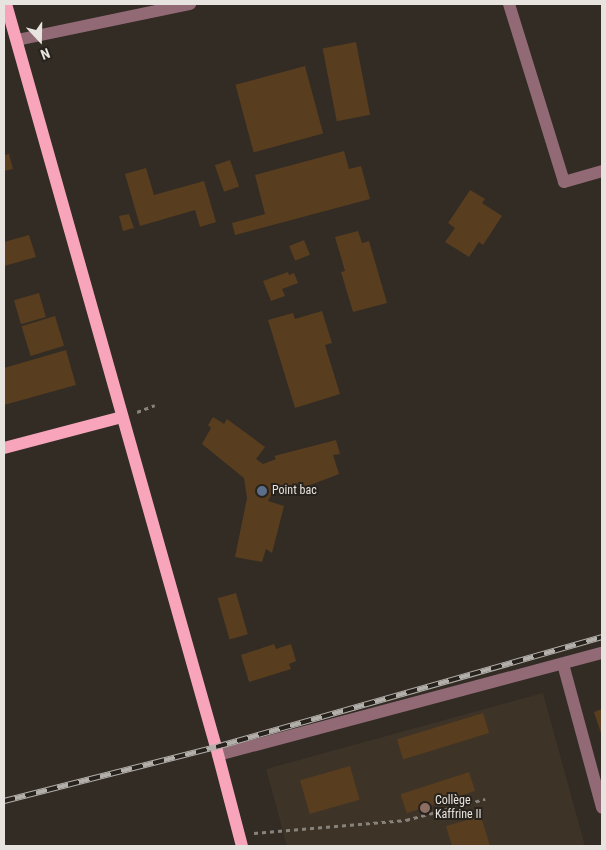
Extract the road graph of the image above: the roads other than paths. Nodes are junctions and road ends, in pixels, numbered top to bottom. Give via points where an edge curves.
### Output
1 (190, 4) edge
2 (509, 4) edge
3 (5, 6) edge
4 (17, 40) junction
5 (602, 171) edge
6 (122, 416) junction
7 (4, 448) edge
8 (602, 653) edge
9 (563, 664) junction
10 (218, 755) junction
11 (602, 808) edge
12 (240, 840) edge

1 - 4 street
2 - 5 street via 564,182
3 - 4 main road
4 - 6 main road
6 - 7 main road
6 - 10 main road
8 - 9 street
9 - 10 street
9 - 11 street
10 - 12 main road

